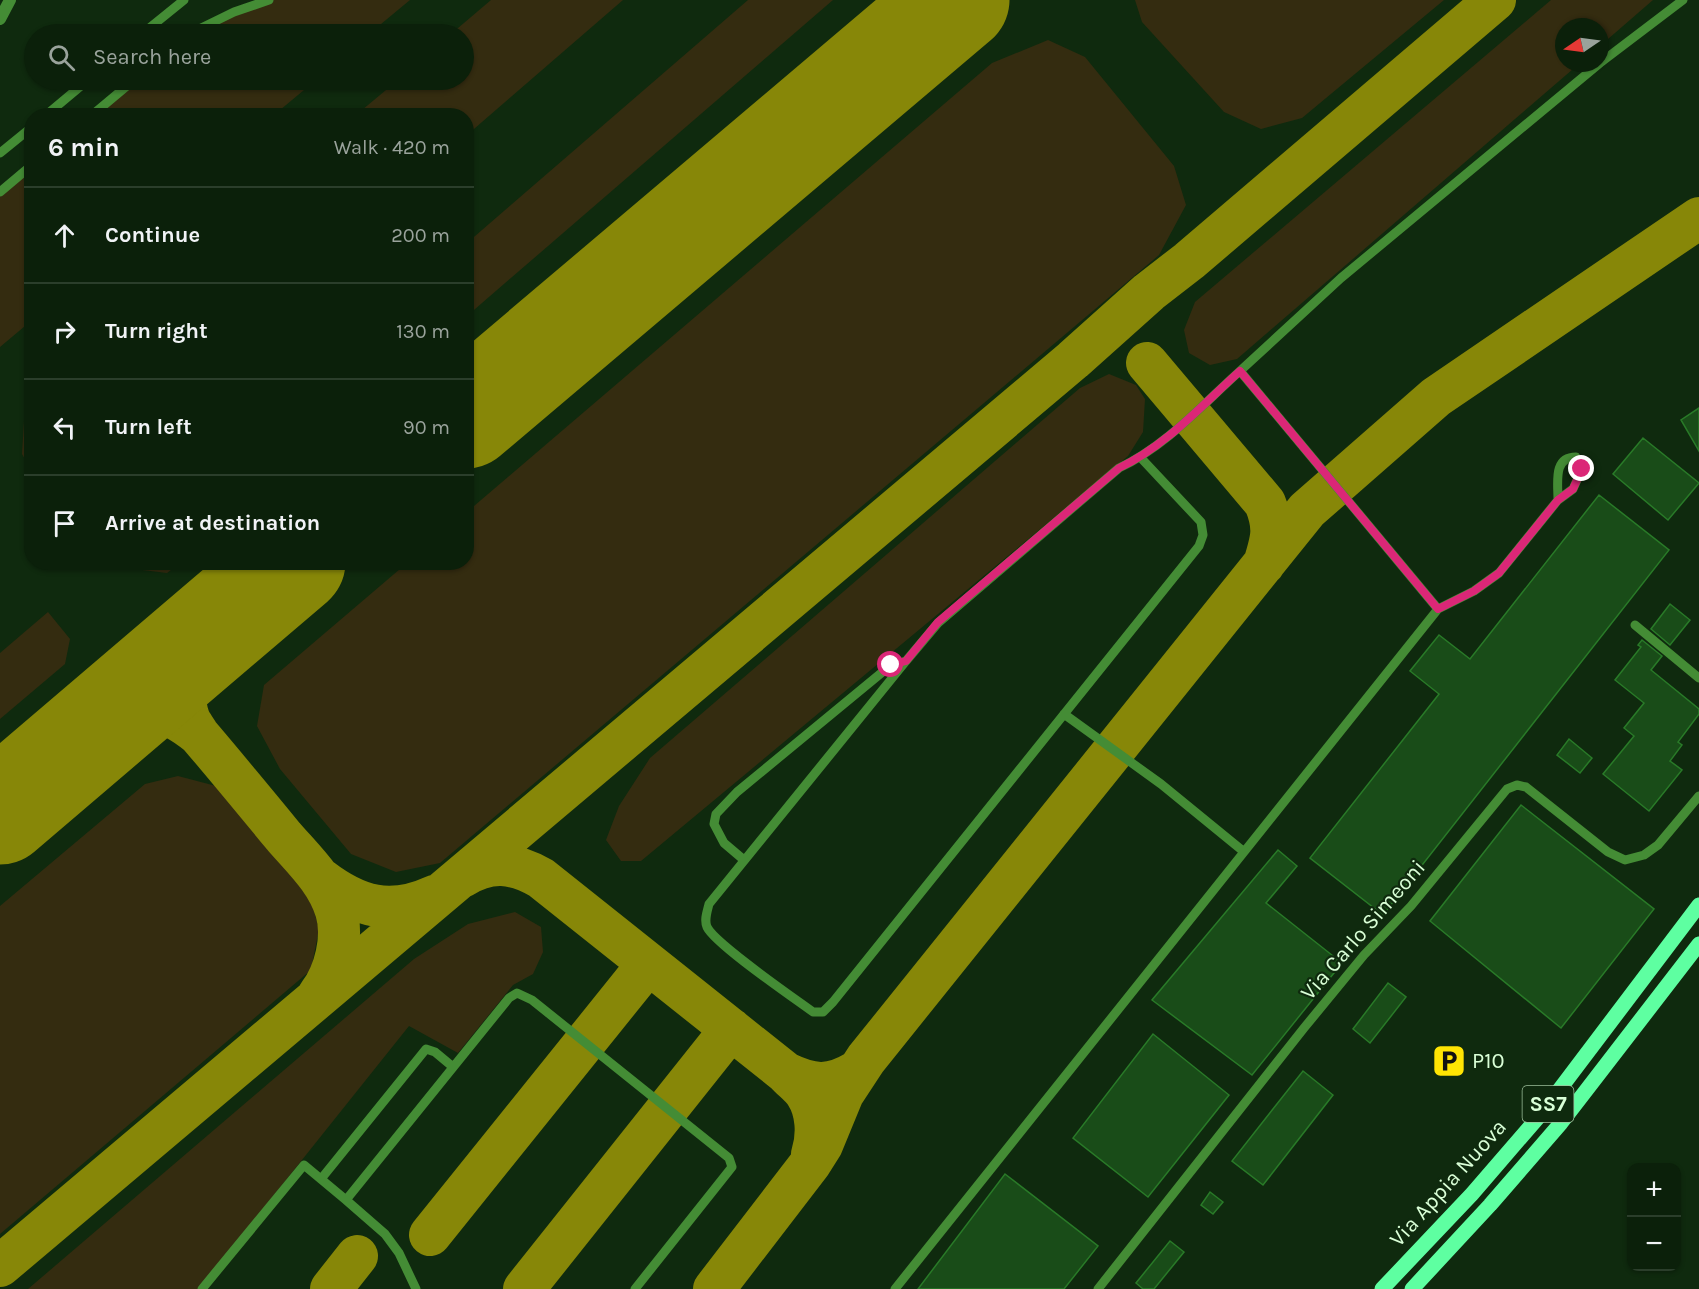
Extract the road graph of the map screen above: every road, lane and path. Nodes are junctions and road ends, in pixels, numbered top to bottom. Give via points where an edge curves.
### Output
1 (10, 0) edge
2 (184, 0) edge
3 (269, 0) edge
4 (1683, 0) edge
5 (0, 19) edge
6 (154, 24) edge
7 (209, 24) edge
8 (1609, 56) edge
9 (1589, 72) edge
10 (76, 90) edge
11 (122, 90) edge
12 (55, 108) edge
13 (101, 108) edge
14 (24, 134) edge
15 (0, 153) edge
16 (24, 172) edge
17 (0, 192) edge
18 (1240, 371) junction
19 (1141, 458) junction
20 (1558, 500) dead end
21 (1438, 609) junction
22 (1635, 625) dead end
23 (906, 661) junction
24 (1699, 678) edge
25 (1064, 714) junction
26 (1699, 796) edge
27 (1243, 851) junction
28 (744, 860) junction
29 (1699, 905) edge
30 (1699, 944) edge
31 (453, 1067) junction
32 (321, 1179) junction
33 (346, 1200) junction
34 (202, 1289) edge
35 (416, 1289) edge
36 (635, 1289) edge
37 (895, 1289) edge
38 (1098, 1289) edge
39 (1382, 1289) edge
40 (1412, 1289) edge

1 - 5 street
2 - 6 lane
3 - 7 lane
4 - 8 lane
9 - 18 lane via 1341,278
10 - 12 lane
11 - 13 lane
14 - 15 lane
16 - 17 lane
18 - 19 lane
18 - 21 lane
19 - 23 lane via 1119,468 938,622
19 - 25 lane via 1194,512 1203,535 1199,546
20 - 21 lane via 1499,573
21 - 27 lane
22 - 24 lane
23 - 28 lane
23 - 28 lane via 891,665 737,792 716,814 714,824 720,837
25 - 27 lane via 1161,784
25 - 28 lane via 824,1012 813,1012 722,944 707,928 709,904
26 - 38 lane, Via Carlo Simeoni via 1658,845 1644,855 1625,860 1608,852 1526,787 1507,789 1304,1028
27 - 37 lane
29 - 39 main road, Via Appia Nuova / SS7 via 1541,1114
30 - 40 main road, Via Appia Nuova / SS7 via 1561,1123
31 - 32 lane via 426,1048
31 - 33 lane
31 - 36 lane via 517,993 532,1000 729,1158 732,1167
32 - 33 lane
32 - 34 lane via 304,1165
33 - 35 lane via 386,1234

